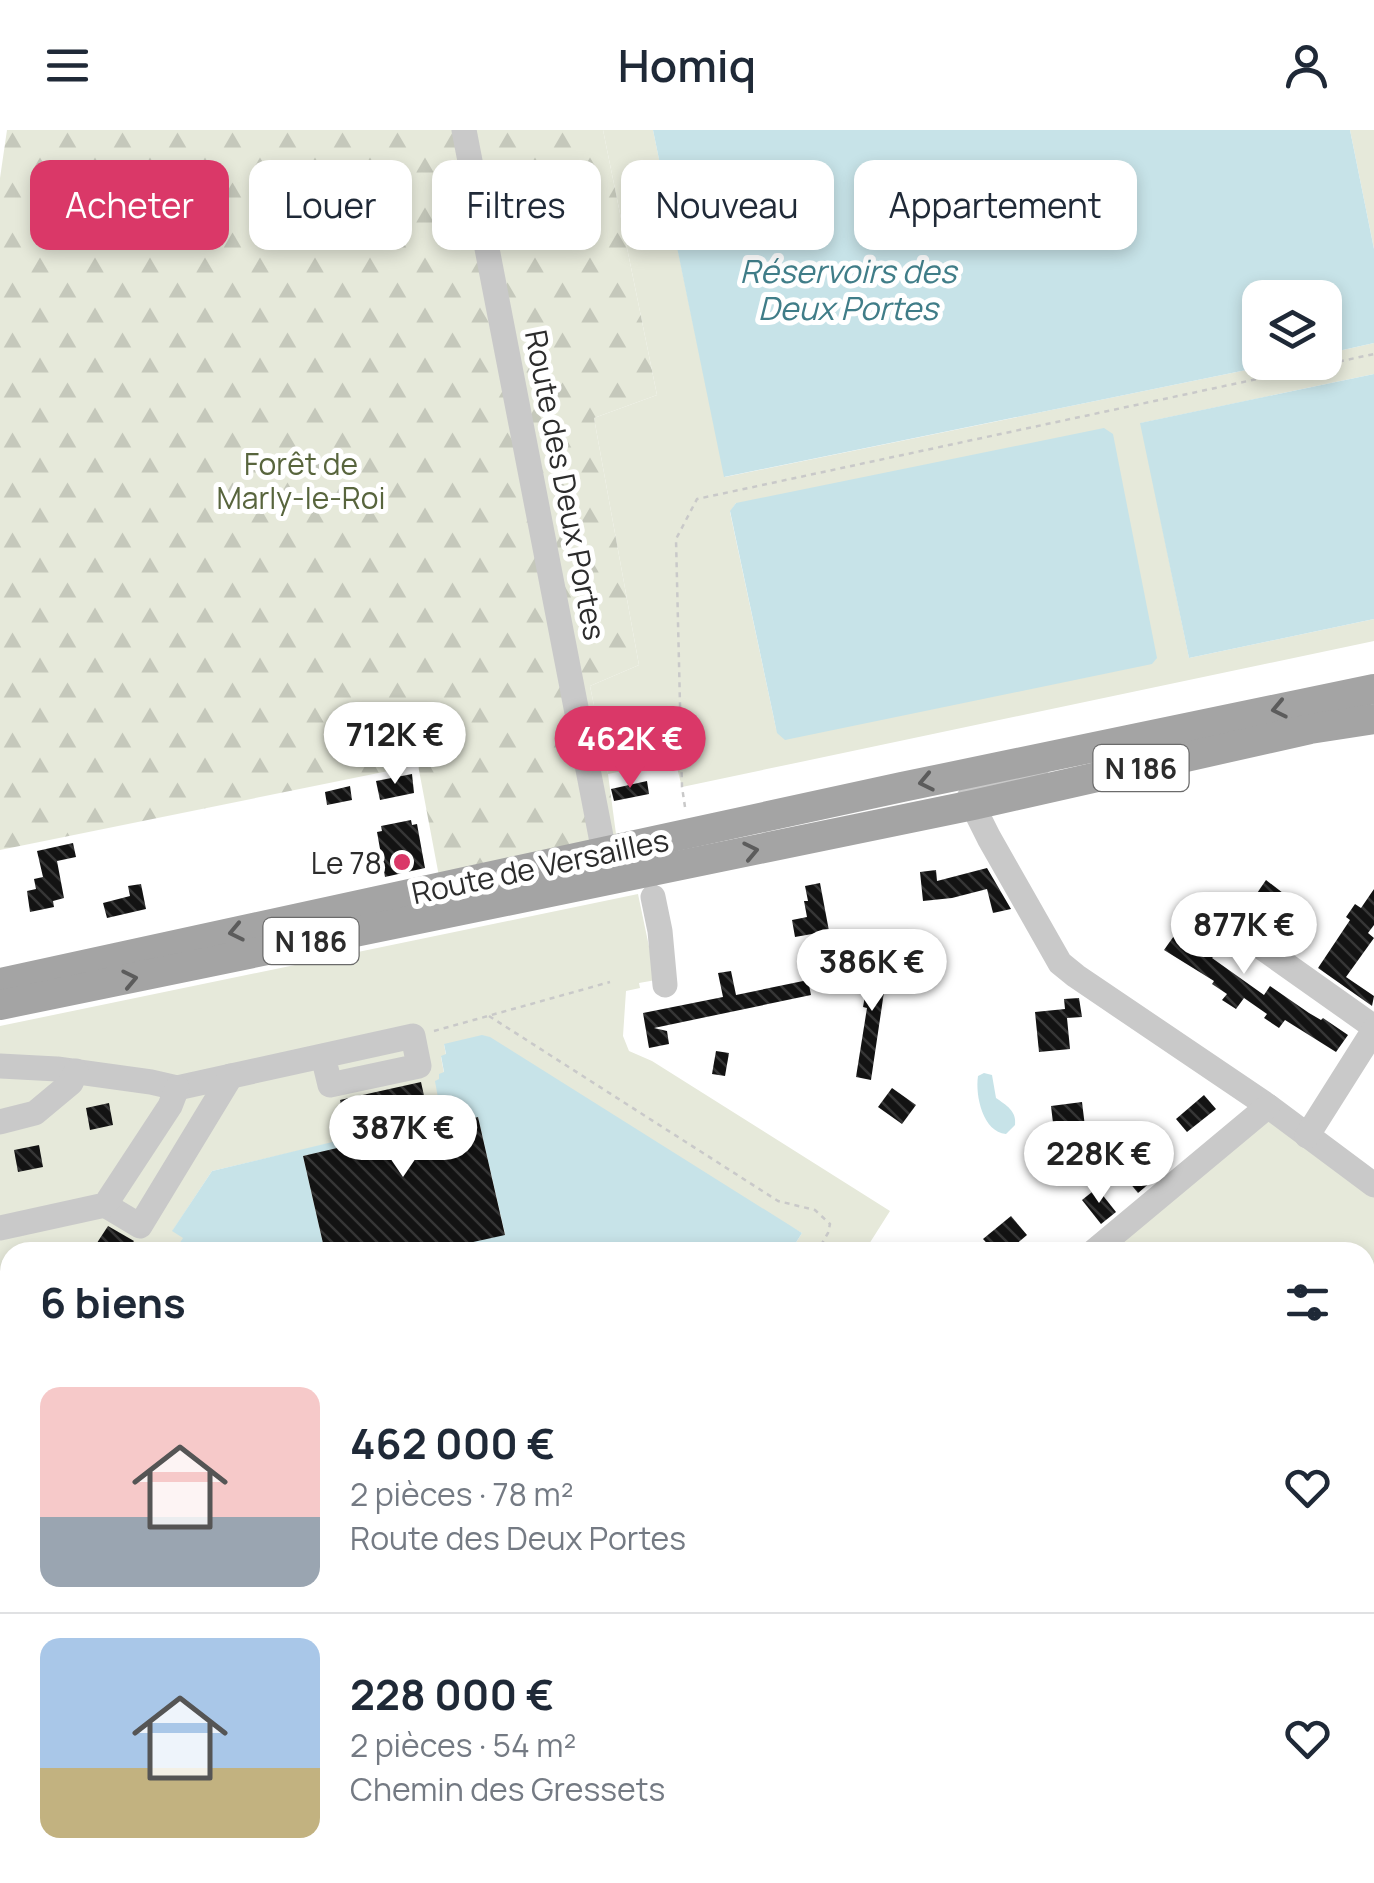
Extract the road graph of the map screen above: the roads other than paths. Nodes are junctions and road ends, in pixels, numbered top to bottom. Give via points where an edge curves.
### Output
1 (464, 130) edge
2 (1374, 689) edge
3 (1374, 711) edge
4 (1374, 720) edge
5 (1310, 730) junction
6 (1076, 751) junction
7 (973, 805) junction
8 (613, 865) junction
9 (683, 866) junction
10 (653, 897) junction
11 (1254, 942) dead end
12 (0, 983) edge
13 (665, 985) dead end
14 (0, 1005) edge
15 (1374, 1029) edge
16 (413, 1036) road end
17 (0, 1066) edge
18 (1374, 1067) edge
19 (76, 1072) junction
20 (232, 1076) junction
21 (1345, 1076) junction
22 (177, 1088) junction
23 (1268, 1106) junction
24 (0, 1122) edge
25 (1307, 1136) junction
26 (1374, 1185) edge
27 (105, 1205) junction
28 (0, 1228) edge
29 (1104, 1242) edge

1 - 8 street, Route des Deux Portes
2 -> 6 main road, Route de Versailles / N 186
3 - 5 main road
4 - 5 main road, Route de Versailles / N 186
5 - 7 main road, Route de Versailles / N 186
6 - 7 street via 973,791
6 -> 8 main road, Route de Versailles / N 186 via 636,845
9 -> 7 main road, Route de Versailles / N 186
7 - 23 street via 1060,963
8 - 9 main road, Route de Versailles / N 186
8 - 10 street via 628,888
8 -> 12 main road, Route de Versailles / N 186
14 -> 8 main road, Route de Versailles / N 186
9 - 10 street
10 - 13 street
11 - 15 street
15 - 21 street
16 - 20 street
17 - 19 street
18 - 21 street
19 - 22 street
19 - 24 street via 34,1113
20 - 22 street
20 - 27 street via 140,1226
21 - 25 street
22 - 27 street
23 - 25 street
23 - 29 street
25 - 26 street
27 - 28 street

